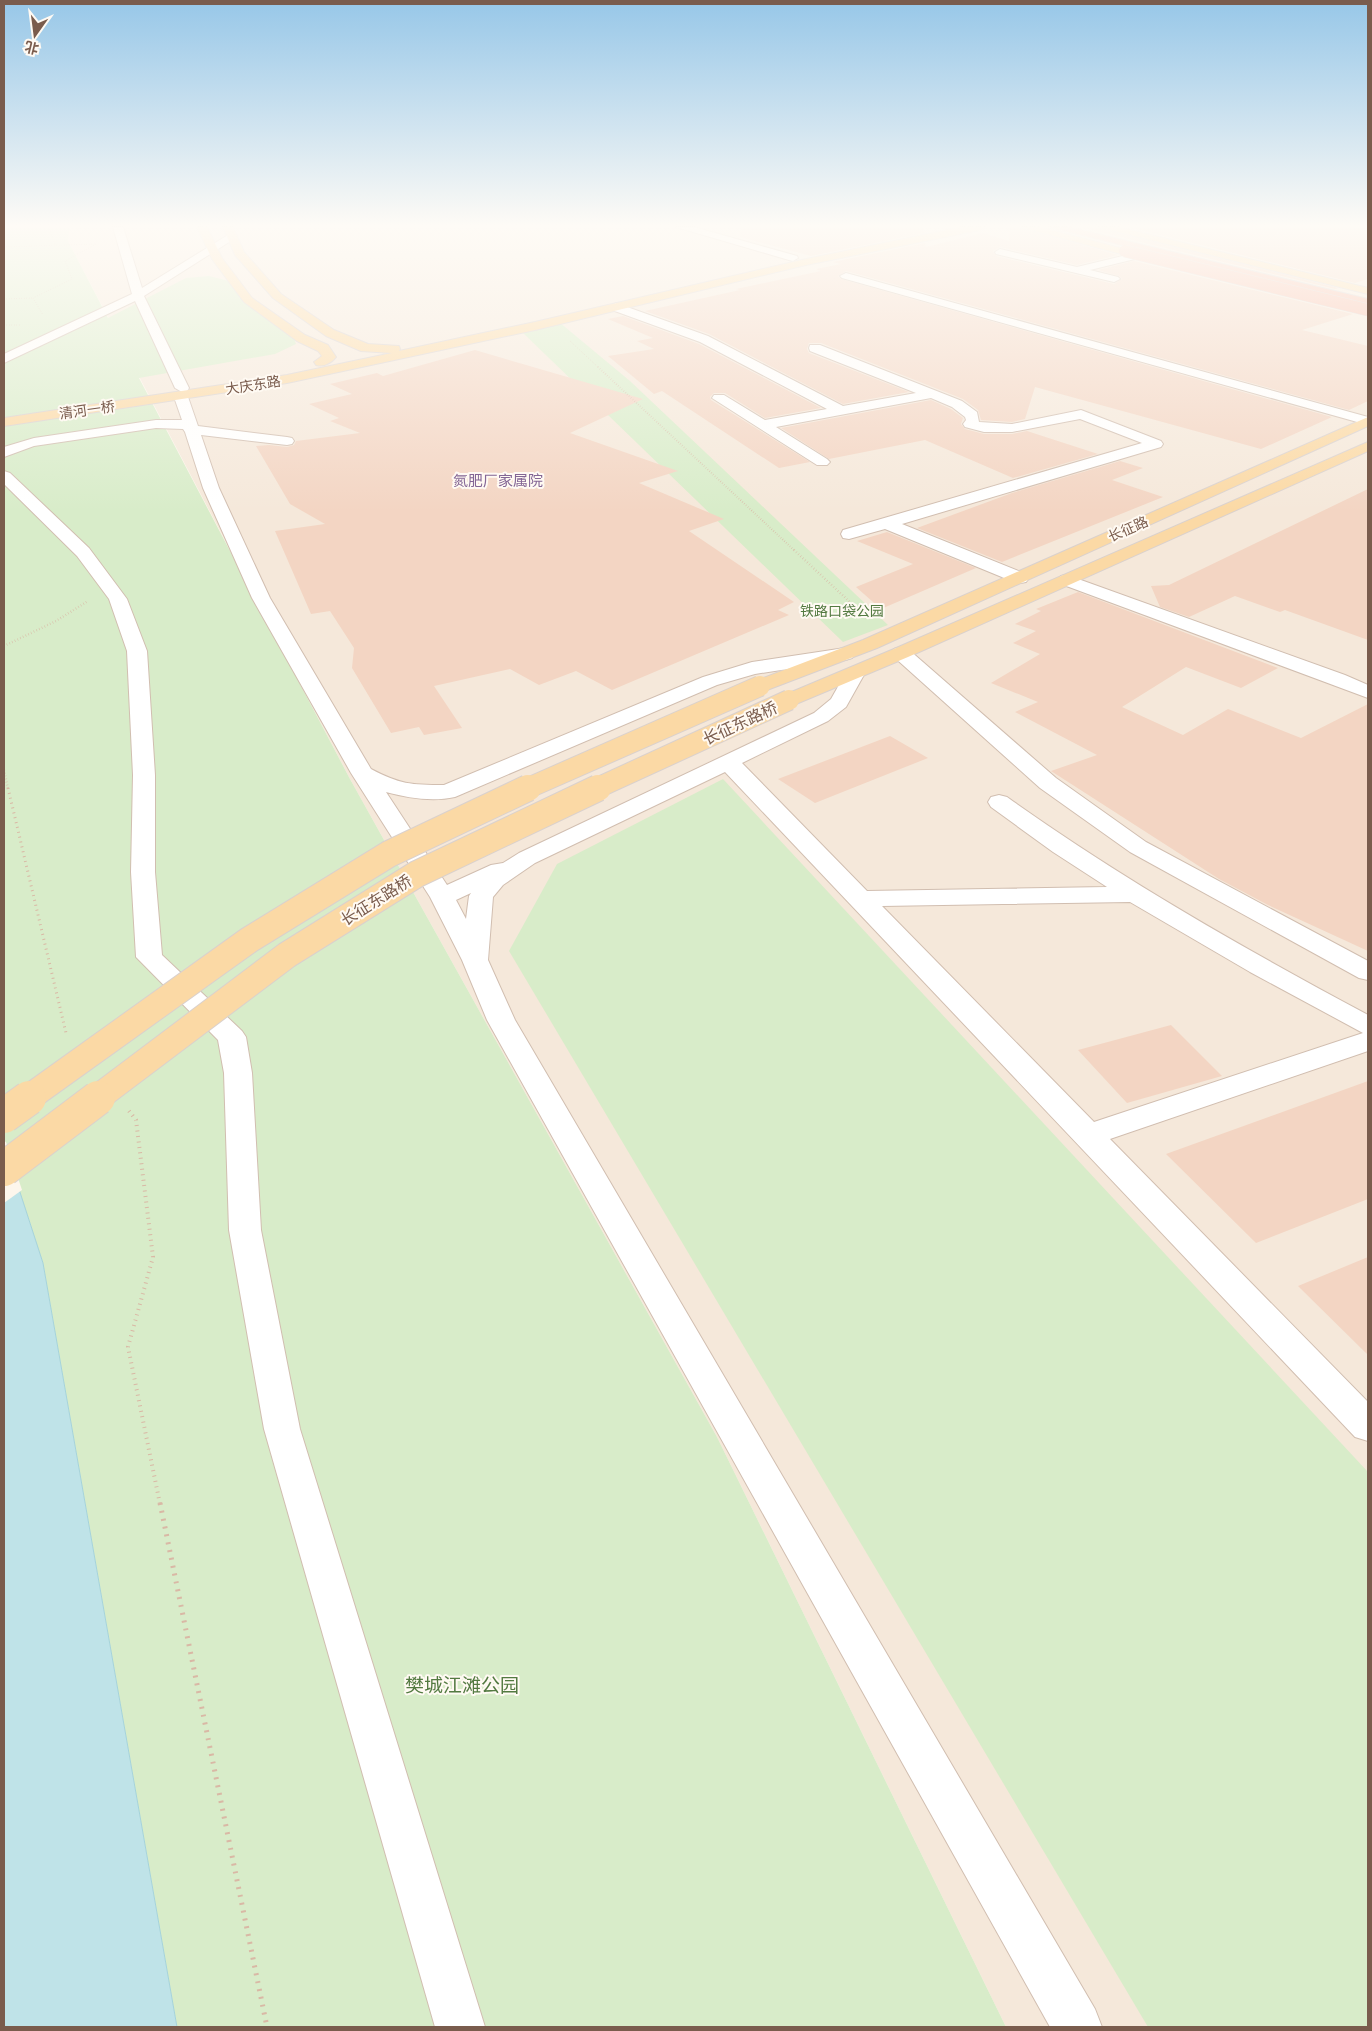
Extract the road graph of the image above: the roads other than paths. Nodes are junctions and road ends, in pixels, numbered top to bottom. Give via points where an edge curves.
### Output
1 (82, 322) edge
2 (148, 322) edge
3 (278, 322) edge
4 (314, 322) edge
5 (521, 322) edge
6 (551, 322) edge
7 (655, 322) edge
8 (1011, 322) edge
9 (815, 348) dead end
10 (394, 349) junction
11 (5, 357) edge
12 (316, 366) junction
13 (932, 394) junction
14 (719, 398) dead end
15 (180, 406) junction
16 (842, 410) junction
17 (4, 412) edge
18 (1368, 421) edge
19 (4, 422) edge
20 (764, 424) junction
21 (287, 441) dead end
22 (1368, 446) edge
23 (4, 454) edge
24 (822, 462) dead end
25 (4, 476) edge
26 (886, 523) junction
27 (849, 534) dead end
28 (1020, 578) junction
29 (1067, 580) junction
30 (892, 650) junction
31 (850, 663) junction
32 (1368, 692) edge
33 (728, 762) junction
34 (362, 774) junction
35 (447, 792) junction
36 (999, 802) dead end
37 (390, 816) junction
38 (527, 858) junction
39 (1137, 894) junction
40 (442, 897) junction
41 (861, 899) junction
42 (475, 960) junction
43 (1368, 972) edge
44 (1368, 1026) edge
45 (1368, 1041) edge
46 (4, 1116) edge
47 (1088, 1135) junction
48 (4, 1168) edge
49 (1368, 1426) edge
50 (460, 2027) edge
51 (1077, 2027) edge

1 - 11 street
2 - 15 street
3 - 12 main road via 301,338 323,348 329,357
4 - 10 main road via 330,333 366,348
5 - 10 main road, 大庆东路
6 - 15 main road, 大庆东路
7 - 16 street via 704,340
8 - 18 street
9 - 13 street
10 - 12 main road, 大庆东路
12 - 15 main road, 大庆东路
13 - 16 street
13 - 26 street via 957,404 972,415 970,424 984,428 1012,428 1081,414 1156,444
14 - 20 street
15 - 17 main road, 清河一桥
15 - 19 main road, 清河一桥
15 - 21 street
15 - 23 street via 156,424 34,442
15 - 34 street via 211,488 261,598
16 - 20 street
18 - 28 main road, 长征路
20 - 24 street
22 - 29 main road, 长征路
25 - 50 street via 83,552 118,600 136,651 144,775 143,872 149,957 232,1037 238,1073 245,1230 282,1429
26 - 27 street
26 - 28 street
28 - 30 main road, 长征路
29 - 30 main road, 长征路
29 - 32 street
30 - 31 main road
30 - 43 street via 1048,783 1138,846
31 - 33 street via 839,703 821,717
31 - 35 street via 752,668 710,681
31 - 46 main road, 长征东路桥, bridge via 760,686 536,784 388,854 250,940
31 - 48 main road, 长征东路桥, bridge via 789,700 417,874 287,955
33 - 38 street
33 - 41 street
34 - 35 street via 384,785 411,792
34 - 37 street
35 - 37 street
36 - 39 street via 1082,861
37 - 40 street
38 - 40 street
38 - 42 street via 494,880 481,896
39 - 41 street
39 - 44 street
40 - 42 street
41 - 47 street
42 - 51 street via 500,1020
45 - 47 street
47 - 49 street

